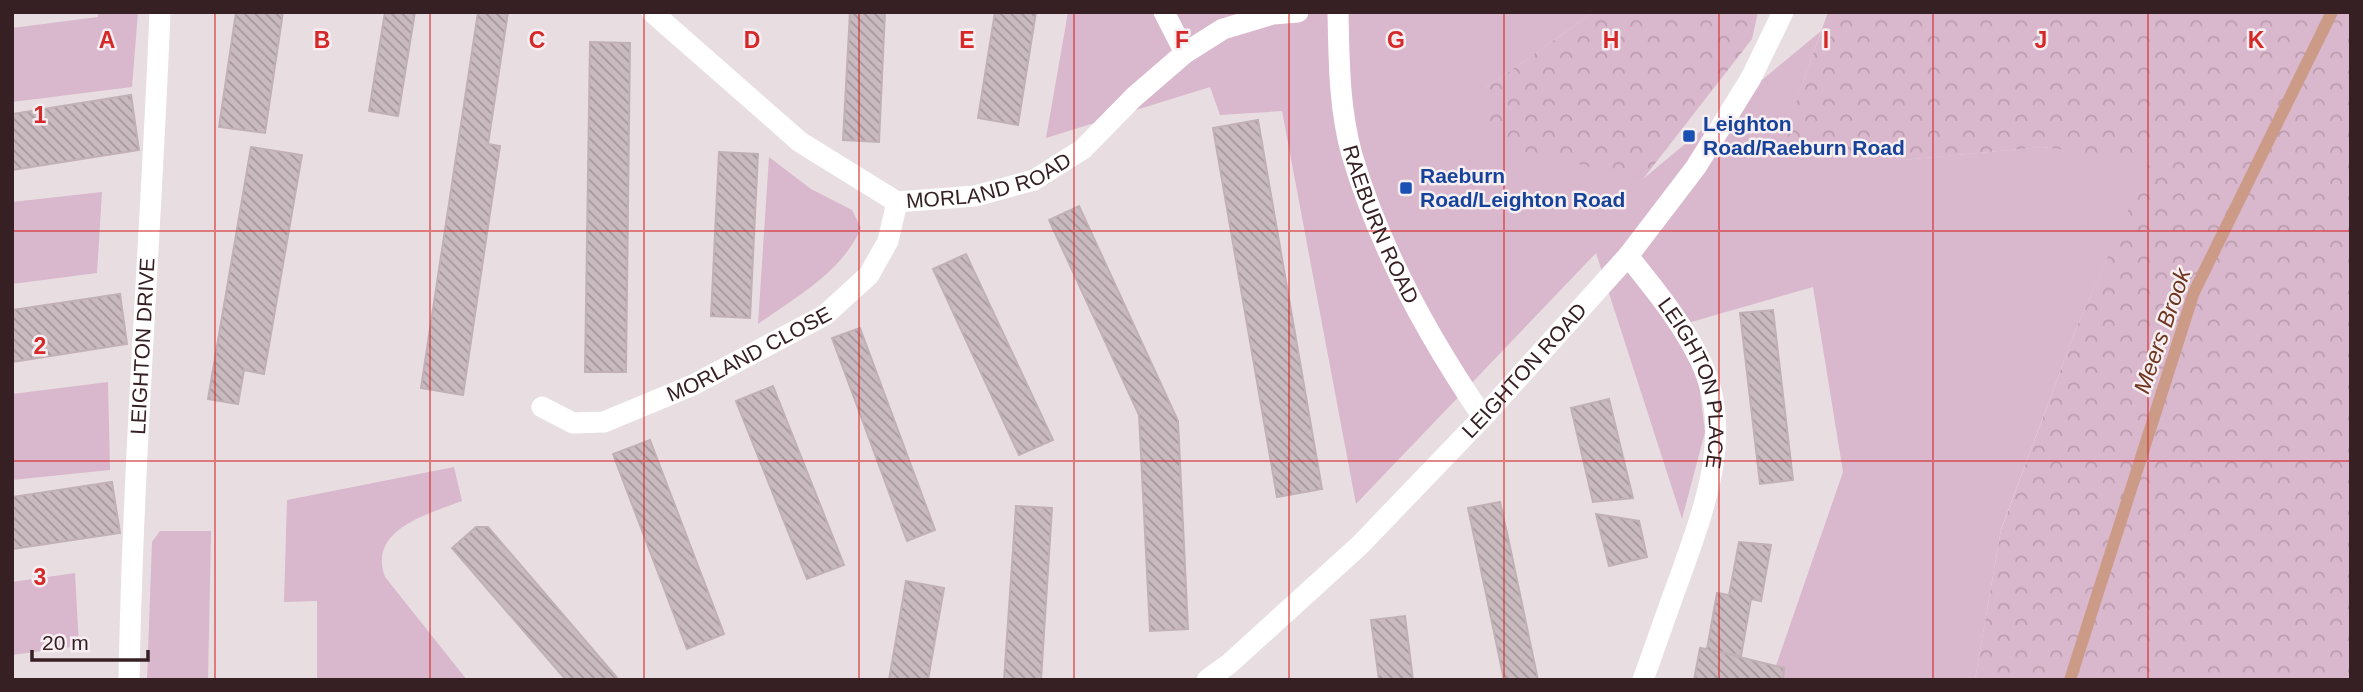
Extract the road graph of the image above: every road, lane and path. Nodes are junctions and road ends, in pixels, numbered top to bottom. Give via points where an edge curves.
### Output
1 (160, 12) edge
2 (652, 12) edge
3 (1164, 12) edge
4 (1297, 12) edge
5 (1338, 12) edge
6 (1783, 12) edge
7 (1185, 53) junction
8 (897, 202) junction
9 (1628, 256) junction
10 (542, 407) dead end
11 (1483, 417) junction
12 (129, 680) edge
13 (1207, 680) edge
14 (1643, 680) edge

1 - 12 street, LEIGHTON DRIVE via 131,556
2 - 8 street, MORLAND ROAD via 800,142
3 - 7 street
4 - 7 street, MORLAND ROAD via 1223,29
5 - 11 street, RAEBURN ROAD via 1339,78 1352,154 1373,214 1413,303
6 - 9 street, LEIGHTON ROAD via 1751,78 1696,167
7 - 8 street, MORLAND ROAD via 1083,149 1034,180 975,196
8 - 10 street, MORLAND CLOSE via 888,241 869,275 825,315 693,385 604,422 573,423
9 - 11 street, LEIGHTON ROAD
9 - 14 street, LEIGHTON PLACE via 1669,307 1701,363 1717,429 1705,507
11 - 13 street, LEIGHTON ROAD via 1360,545

